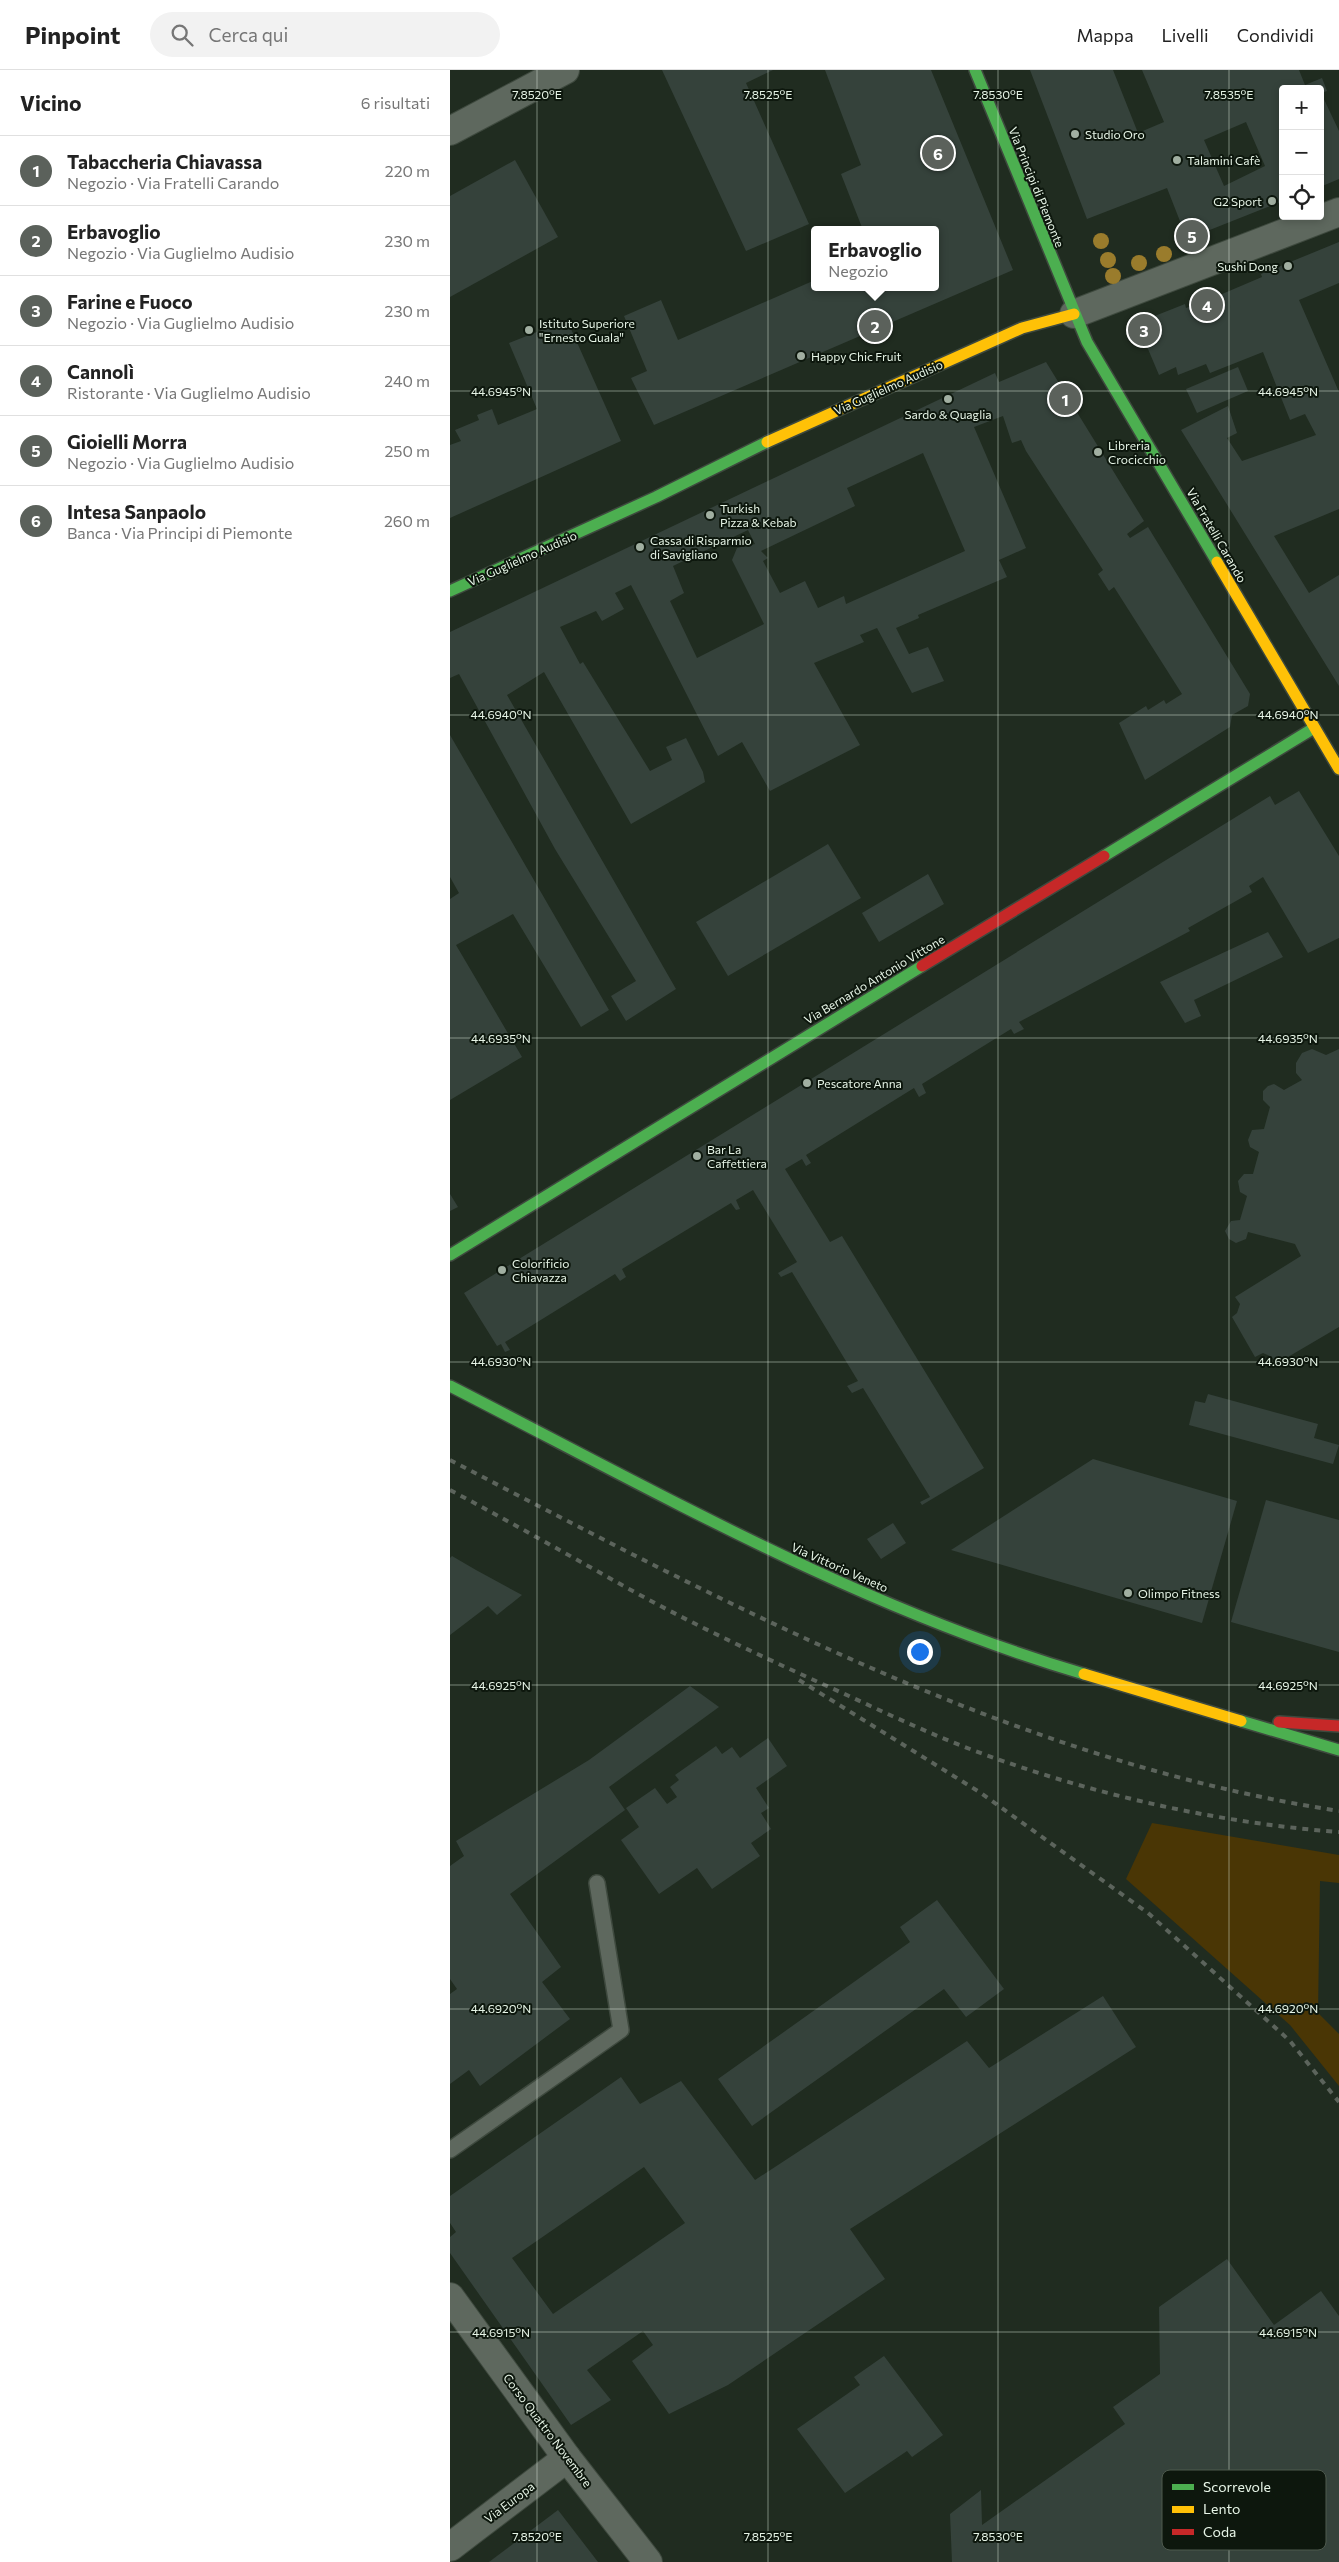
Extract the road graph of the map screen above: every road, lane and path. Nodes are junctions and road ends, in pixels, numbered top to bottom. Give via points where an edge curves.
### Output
1 (565, 70) edge
2 (975, 70) edge
3 (450, 131) edge
4 (1339, 212) edge
5 (1074, 314) junction
6 (450, 591) edge
7 (1314, 728) junction
8 (1339, 769) edge
9 (450, 1255) edge
10 (450, 1386) edge
11 (1240, 1722) junction
12 (1339, 1726) edge
13 (1339, 1750) edge
14 (597, 1883) dead end
15 (450, 2150) edge
16 (450, 2297) edge
17 (567, 2458) junction
18 (450, 2547) edge
19 (648, 2562) edge

1 - 3 street
2 - 5 street, Via Principi di Piemonte
4 - 5 street, Via Guglielmo Audisio
5 - 6 street, Via Guglielmo Audisio via 1022,328 801,425 656,498
5 - 7 street, Via Fratelli Carando
7 - 8 street, Via Fratelli Carando
7 - 9 street, Via Bernardo Antonio Vittone
10 - 11 street, Via Vittorio Veneto via 786,1558 912,1614 1053,1665
11 - 12 street, Via Vittorio Veneto
11 - 13 street, Via Vittorio Veneto
14 - 15 lane via 621,2030
16 - 17 street, Corso Quattro Novembre
17 - 18 street, Via Europa
17 - 19 street, Corso Quattro Novembre

